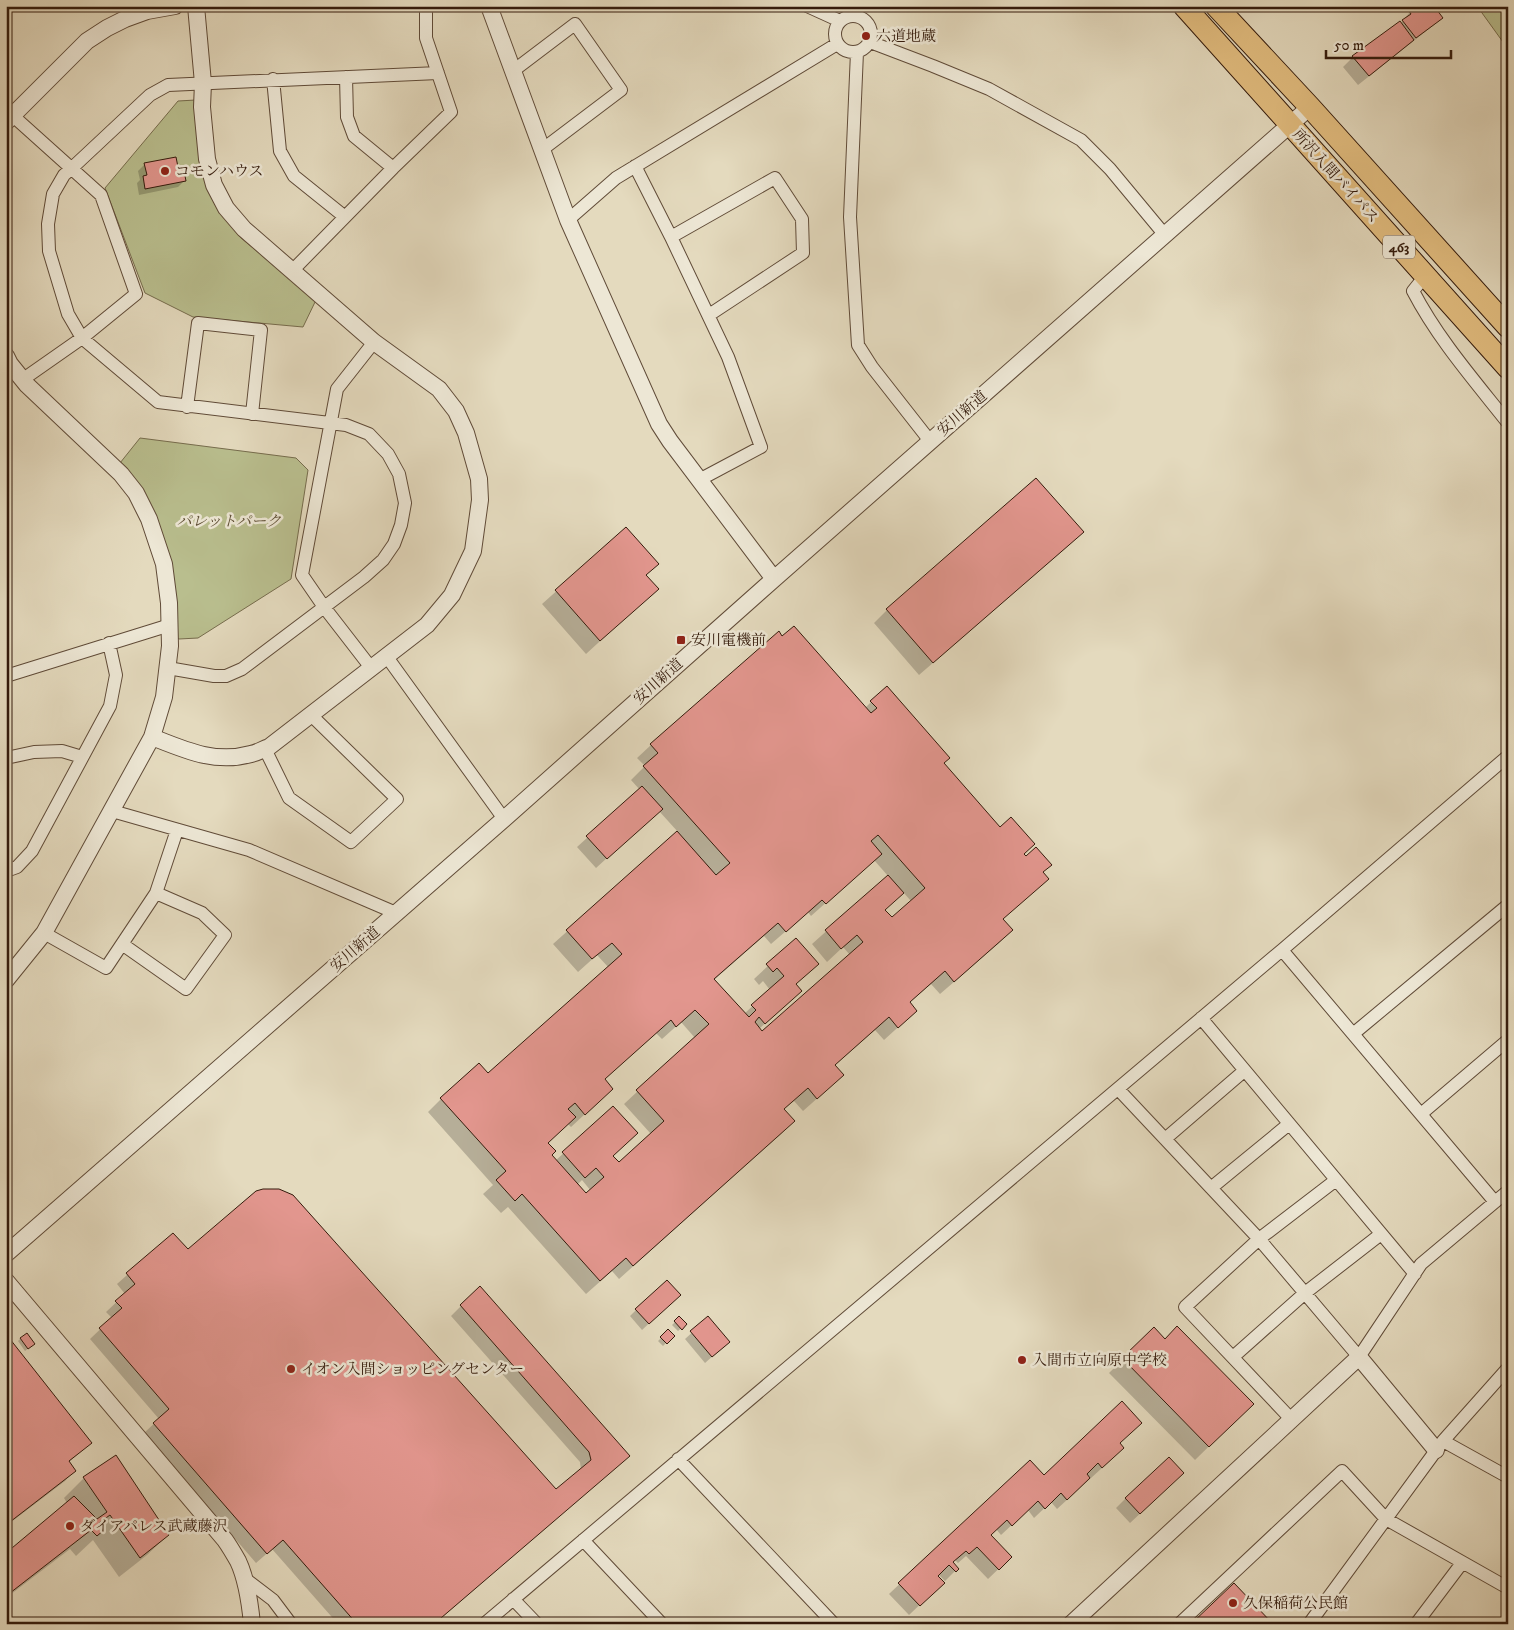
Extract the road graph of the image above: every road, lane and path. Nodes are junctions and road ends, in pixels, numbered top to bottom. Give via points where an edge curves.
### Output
1 (175, 6) edge
2 (196, 6) edge
3 (426, 6) edge
4 (489, 6) edge
5 (808, 6) edge
6 (1184, 6) edge
7 (1216, 6) edge
8 (861, 12) edge
9 (840, 21) junction
10 (870, 42) junction
11 (837, 44) junction
12 (857, 52) junction
13 (513, 71) junction
14 (438, 73) junction
15 (346, 77) junction
16 (273, 80) junction
17 (203, 83) junction
18 (1310, 107) junction
19 (9, 119) edge
20 (1290, 125) junction
21 (542, 149) junction
22 (635, 166) junction
23 (72, 168) junction
24 (393, 168) junction
25 (345, 217) junction
26 (568, 220) junction
27 (1164, 234) junction
28 (671, 237) junction
29 (292, 271) junction
30 (1425, 276) junction
31 (709, 315) junction
32 (1508, 327) edge
33 (82, 338) junction
34 (374, 342) junction
35 (6, 356) edge
36 (1508, 368) edge
37 (22, 380) junction
38 (187, 407) junction
39 (252, 414) junction
40 (331, 422) junction
41 (1508, 423) edge
42 (930, 441) junction
43 (698, 480) junction
44 (774, 579) junction
45 (324, 607) junction
46 (170, 625) junction
47 (109, 644) junction
48 (387, 657) junction
49 (168, 668) junction
50 (372, 669) junction
51 (6, 676) edge
52 (312, 715) junction
53 (152, 737) junction
54 (265, 749) junction
55 (1508, 756) edge
56 (82, 757) junction
57 (6, 758) edge
58 (112, 811) junction
59 (504, 819) junction
60 (177, 830) junction
61 (6, 870) edge
62 (156, 893) junction
63 (1508, 905) edge
64 (396, 913) junction
65 (44, 933) junction
66 (122, 944) junction
67 (1282, 950) junction
68 (7, 978) edge
69 (1201, 1018) junction
70 (1353, 1034) junction
71 (1508, 1040) edge
72 (1244, 1071) junction
73 (1118, 1089) junction
74 (1421, 1114) junction
75 (1289, 1124) junction
76 (1165, 1139) junction
77 (1336, 1180) junction
78 (1211, 1188) junction
79 (1508, 1190) edge
80 (1495, 1202) junction
81 (1381, 1234) junction
82 (1259, 1239) junction
83 (6, 1254) edge
84 (1415, 1274) junction
85 (6, 1282) edge
86 (1305, 1293) junction
87 (1233, 1356) junction
88 (1359, 1357) junction
89 (1508, 1368) edge
90 (1292, 1420) junction
91 (1440, 1445) junction
92 (678, 1459) junction
93 (1508, 1477) edge
94 (1386, 1519) junction
95 (583, 1540) junction
96 (1462, 1562) junction
97 (244, 1578) junction
98 (1508, 1588) edge
99 (514, 1599) junction
100 (252, 1624) edge
101 (291, 1624) edge
102 (484, 1624) edge
103 (537, 1624) edge
104 (662, 1624) edge
105 (834, 1624) edge
106 (1071, 1624) edge
107 (1179, 1624) edge
108 (1309, 1624) edge
109 (1416, 1624) edge

1 - 19 street via 125,19 87,41
2 - 17 street
3 - 14 street via 426,38
4 - 13 street
5 - 9 street
6 - 20 highway, 所沢入間バイパス / 463
7 - 18 highway, 所沢入間バイパス / 463
8 - 9 street
8 - 10 street via 870,25
9 - 11 street via 834,32
10 - 12 street
10 - 27 street via 989,89 1080,140 1110,169
11 - 12 street via 846,51
11 - 22 street
12 - 42 street via 850,217 858,345
13 - 21 street
13 - 21 street via 575,24 621,90
14 - 15 street
14 - 24 street via 451,112
15 - 16 street
15 - 24 street via 347,117 354,136
16 - 17 street
16 - 25 street via 280,151 294,176
17 - 23 street via 168,84 150,95
17 - 29 street via 207,159 214,185 226,208 244,229
18 - 20 street, 安川新道
18 - 32 highway, 所沢入間バイパス / 463
19 - 23 street
20 - 27 street, 安川新道
20 - 30 highway, 所沢入間バイパス / 463
21 - 26 street
22 - 26 street via 616,178
22 - 28 street
23 - 33 street via 53,194 48,233 49,250 68,314
23 - 33 street via 101,195 136,294
24 - 25 street
25 - 29 street
26 - 43 street via 659,424
27 - 42 street, 安川新道
28 - 31 street
28 - 31 street via 775,178 802,219 803,253
29 - 34 street
30 - 36 highway, 所沢入間バイパス / 463
30 - 41 street via 1413,291 1425,314
31 - 43 street via 728,356 761,447
33 - 37 street
33 - 38 street via 158,402
34 - 40 street via 337,389
34 - 48 street via 439,389 456,410 479,478 480,500 473,552 452,595 427,625
35 - 37 street
37 - 46 street via 121,474 136,493 149,519 164,564
38 - 39 street
38 - 39 street via 198,323 261,330
39 - 40 street
40 - 45 street via 302,575
40 - 45 street via 369,434 388,454 399,474 405,503 394,544 383,560
42 - 44 street, 安川新道
43 - 44 street
44 - 59 street, 安川新道
45 - 49 street via 242,669 226,676
45 - 50 street
46 - 47 street
46 - 49 street
47 - 51 street
47 - 56 street via 116,675 110,706
48 - 50 street
48 - 59 street
49 - 53 street via 164,697
50 - 52 street
52 - 54 street
52 - 54 street via 397,799 351,842 289,798
53 - 54 street via 210,757 232,757
53 - 58 street
55 - 67 street
56 - 57 street via 62,751
56 - 61 street via 32,851 17,867
58 - 60 street
58 - 65 street
59 - 64 street, 安川新道
60 - 62 street
60 - 64 street via 249,850
62 - 66 street
62 - 66 street via 202,913 225,935 186,989
63 - 70 street
64 - 83 street, 安川新道
65 - 66 street via 106,968
65 - 68 street
67 - 69 street
67 - 70 street
69 - 72 street
69 - 73 street
70 - 74 street
71 - 74 street
72 - 75 street
72 - 76 street
73 - 76 street
73 - 92 street
74 - 80 street
75 - 77 street
75 - 78 street
76 - 78 street
77 - 81 street
77 - 82 street
78 - 82 street
79 - 80 street
80 - 84 street via 1421,1264
81 - 84 street
81 - 86 street
82 - 86 street
82 - 87 street via 1185,1306
84 - 88 street
85 - 97 street via 226,1540
86 - 87 street
86 - 88 street
87 - 90 street
88 - 90 street
88 - 91 street
89 - 91 street
90 - 106 street
91 - 93 street
91 - 94 street
92 - 95 street
92 - 105 street
94 - 96 street
94 - 107 street via 1342,1471
94 - 108 street
95 - 99 street
95 - 104 street
96 - 98 street
96 - 109 street
97 - 100 street
97 - 101 street via 273,1600
99 - 102 street
99 - 103 street

